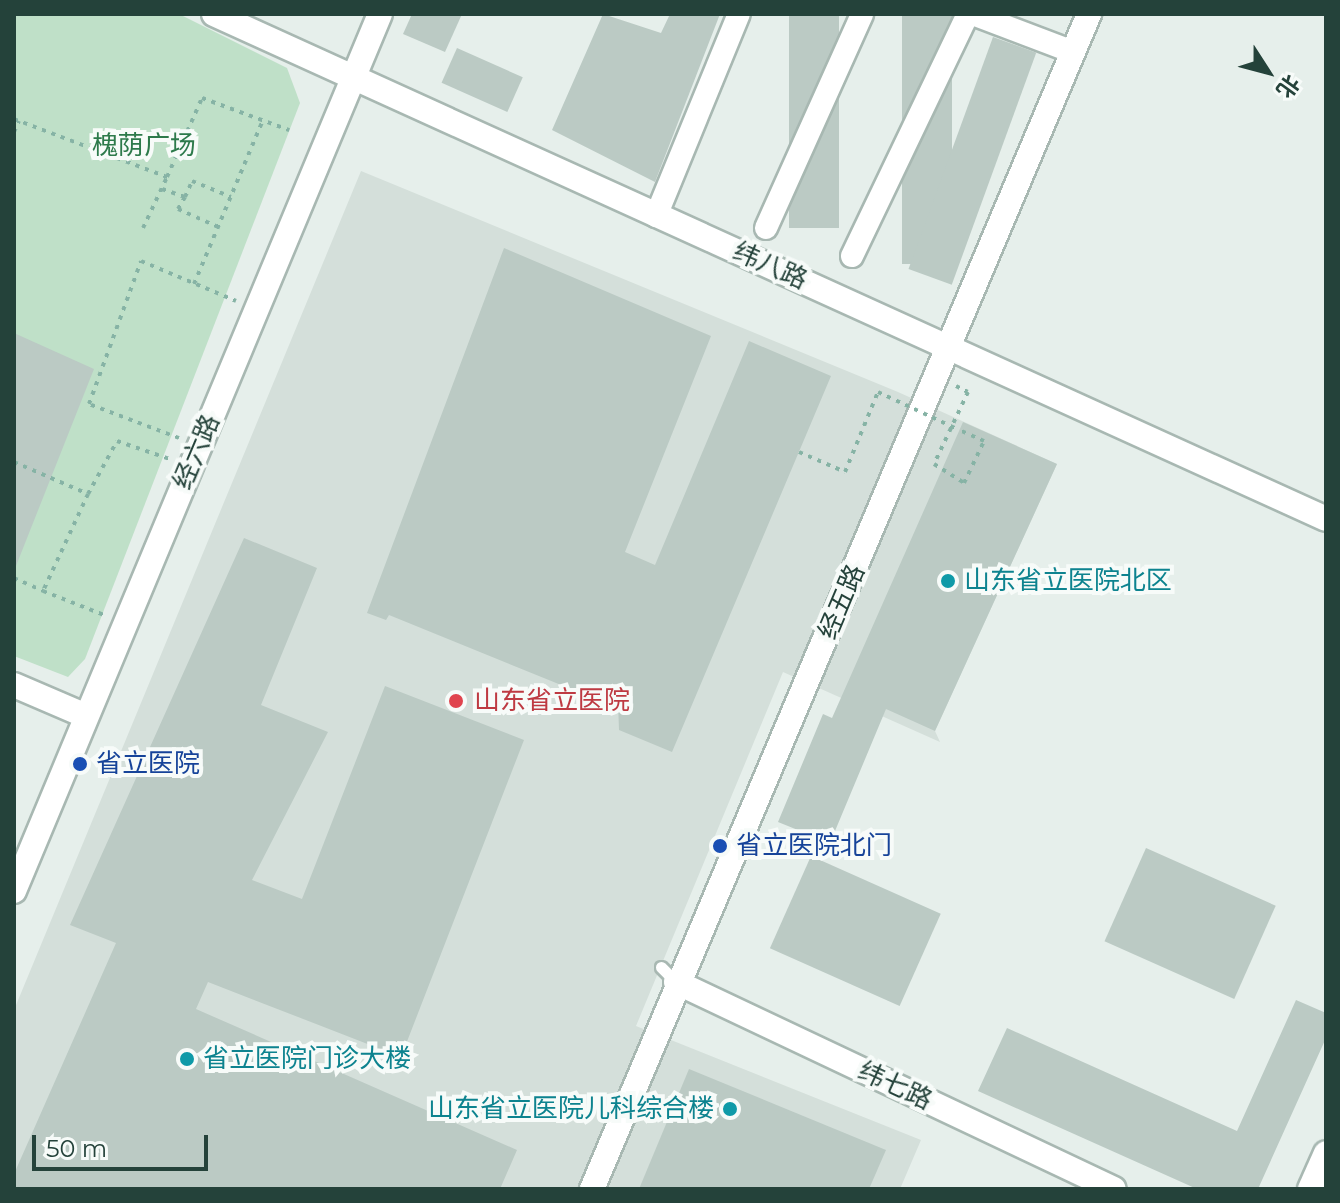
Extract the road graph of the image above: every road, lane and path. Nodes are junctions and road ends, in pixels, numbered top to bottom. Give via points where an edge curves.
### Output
1 (214, 14) edge
2 (380, 14) edge
3 (739, 14) edge
4 (862, 14) edge
5 (971, 14) edge
6 (1089, 14) edge
7 (1073, 52) junction
8 (352, 80) junction
9 (16, 120) edge
10 (263, 120) junction
11 (289, 130) dead end
12 (14, 132) edge
13 (167, 177) junction
14 (162, 189) junction
15 (185, 197) junction
16 (231, 197) junction
17 (656, 216) junction
18 (218, 227) junction
19 (143, 228) dead end
20 (766, 228) dead end
21 (852, 256) dead end
22 (194, 284) junction
23 (256, 310) junction
24 (951, 347) junction
25 (799, 452) dead end
26 (195, 457) junction
27 (14, 462) edge
28 (940, 473) dead end
29 (88, 494) junction
30 (1326, 519) edge
31 (14, 578) edge
32 (43, 591) junction
33 (125, 623) junction
34 (14, 685) edge
35 (86, 716) junction
36 (14, 891) edge
37 (669, 974) junction
38 (1326, 1153) edge
39 (592, 1189) edge
40 (1114, 1189) edge
41 (1310, 1189) edge

1 - 8 street, 纬八路
2 - 8 street, 经六路
3 - 17 street
4 - 20 street
5 - 7 street
5 - 21 street
6 - 7 street, 经五路
7 - 24 street, 经五路
8 - 17 street, 纬八路
8 - 23 street, 经六路
9 - 12 path
9 - 13 path
10 - 11 path
10 - 13 path via 202,98
10 - 16 path
13 - 14 path
14 - 15 path
14 - 19 path
15 - 16 path via 192,181
15 - 18 path via 178,209
16 - 18 path
17 - 24 street, 纬八路
18 - 22 path
22 - 23 path
22 - 26 path via 141,261 89,404
23 - 26 street, 经六路
24 - 30 street, 纬八路
24 - 37 street, 经五路
25 - 28 path, bridge via 845,472 878,392 984,441 964,483
26 - 29 path via 117,441
26 - 33 street, 经六路
27 - 29 path
29 - 32 path
31 - 32 path
32 - 33 path
33 - 35 street, 经六路
34 - 35 street
35 - 36 street, 经六路
37 - 39 street, 经五路
37 - 40 street, 纬七路
38 - 41 street

